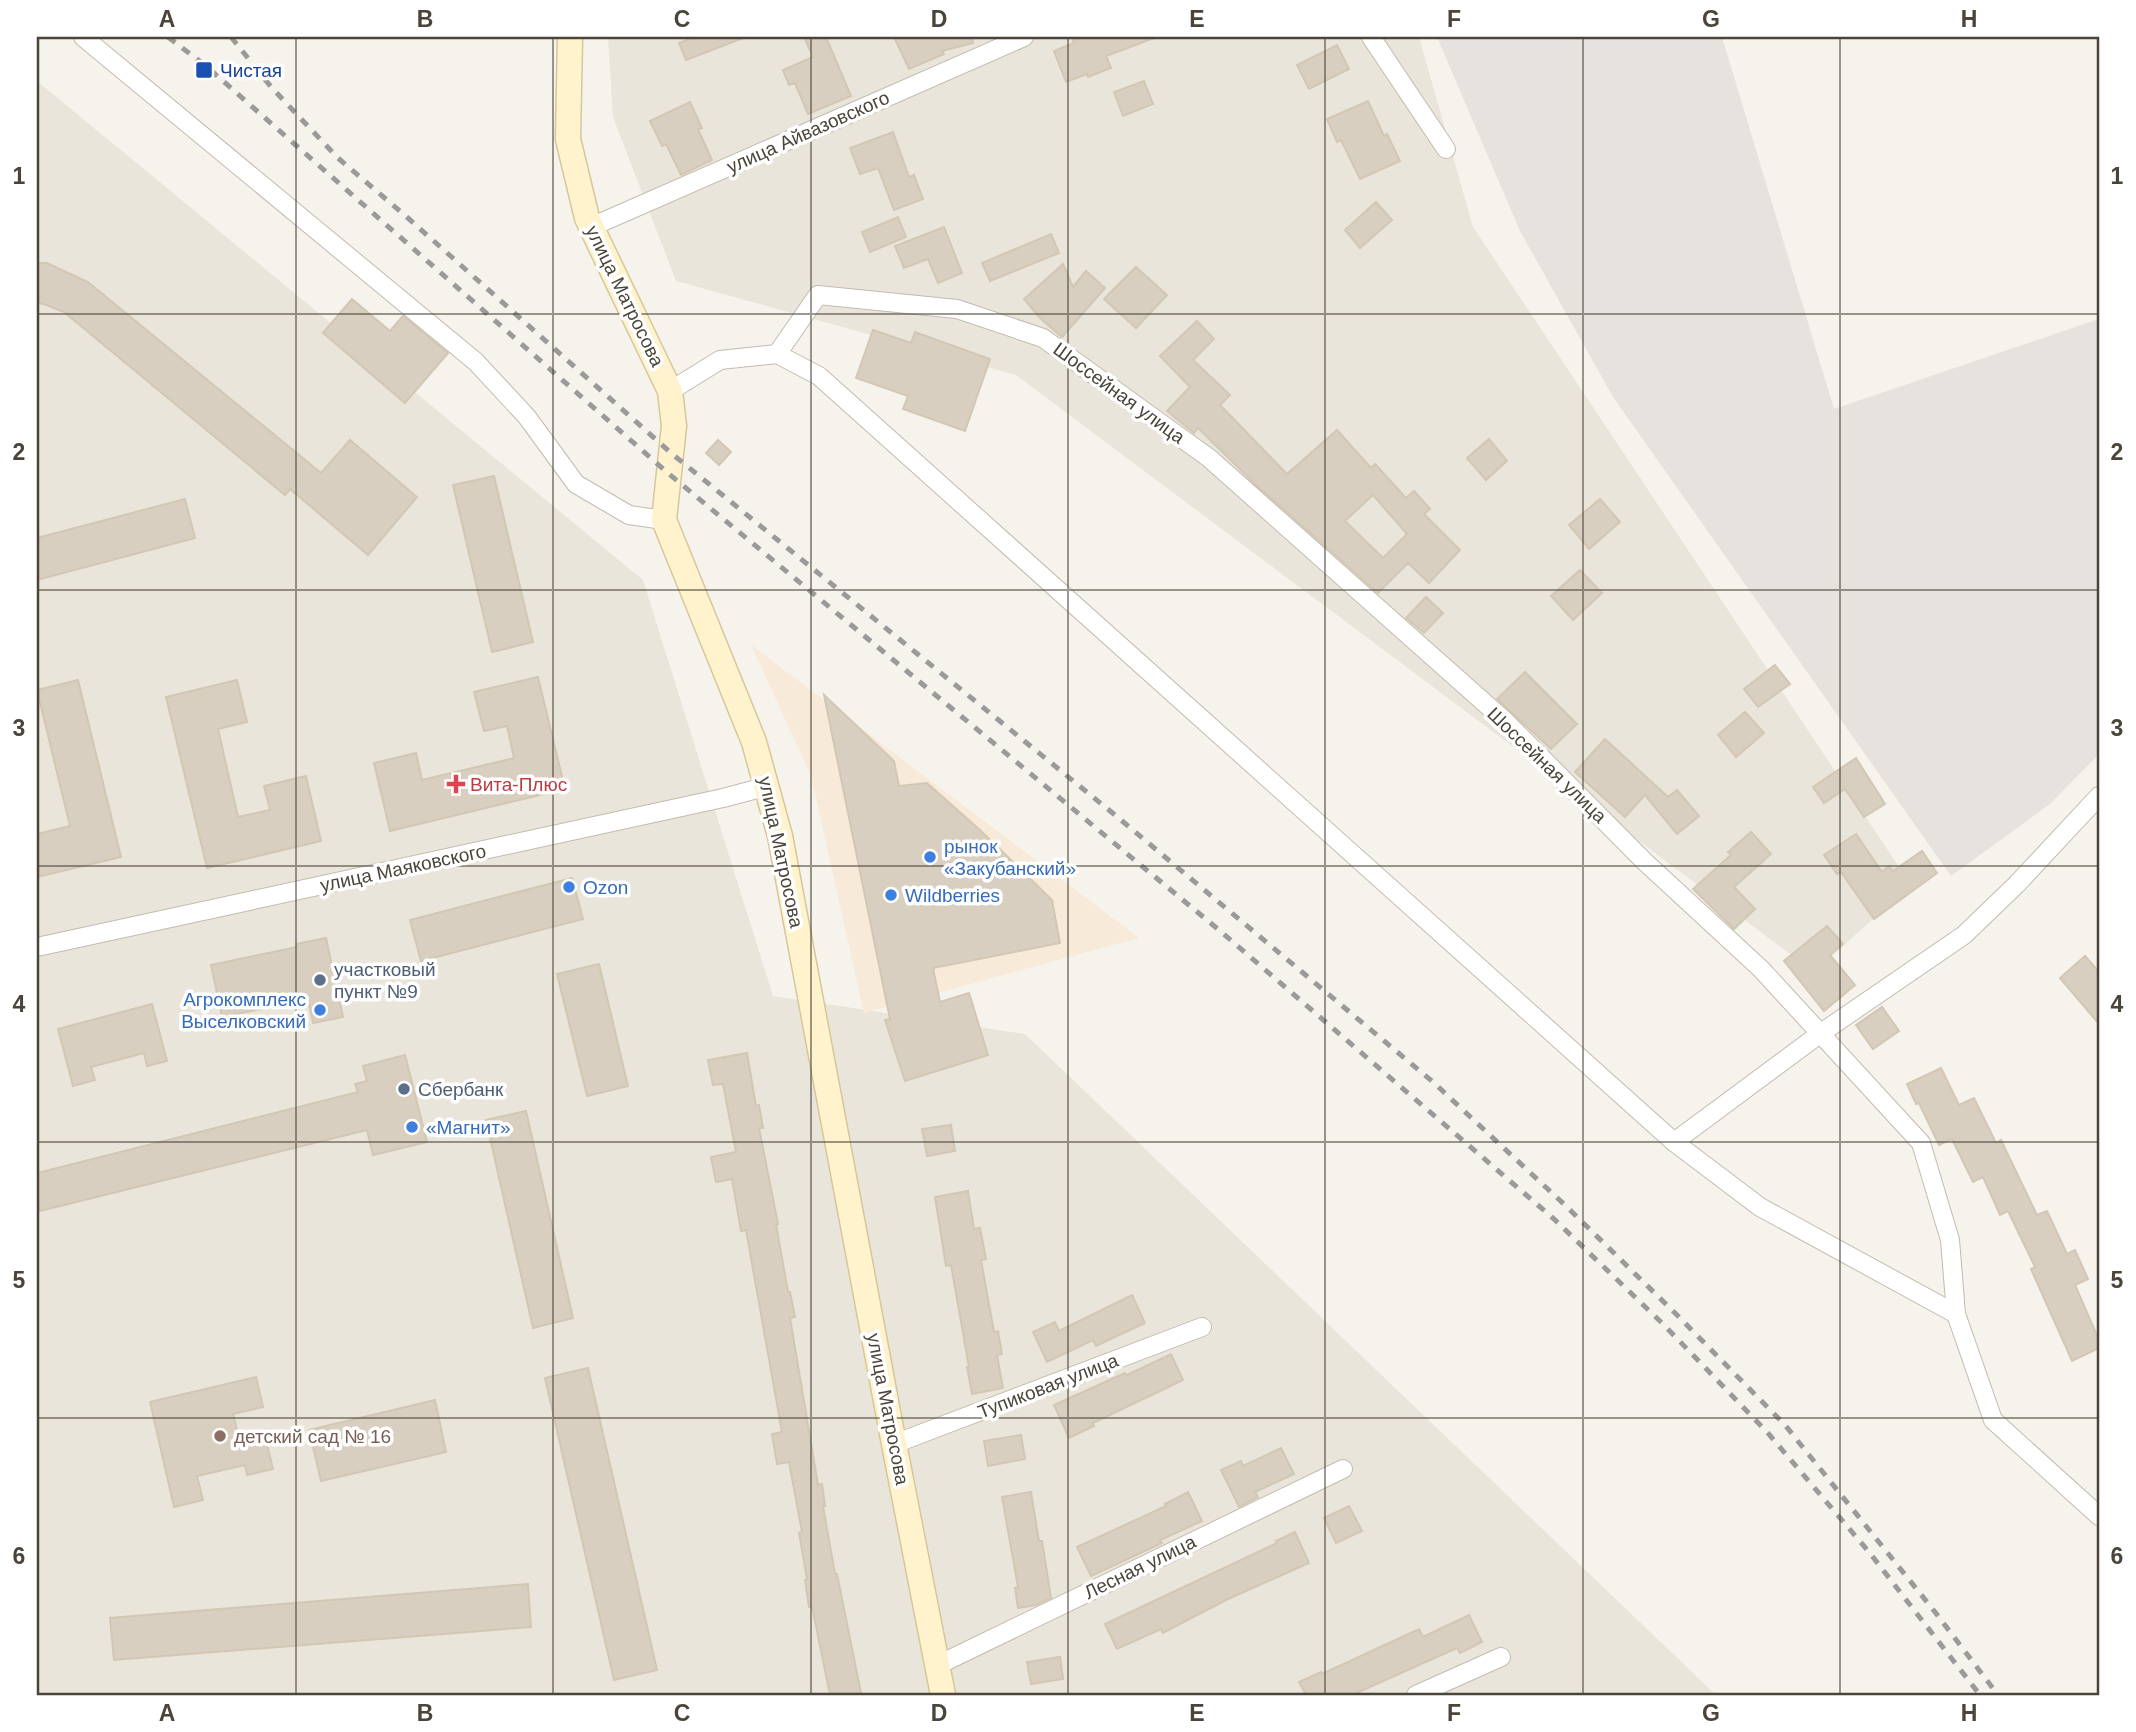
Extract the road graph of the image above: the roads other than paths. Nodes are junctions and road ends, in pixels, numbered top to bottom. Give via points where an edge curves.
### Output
1 (83, 37) edge
2 (570, 37) edge
3 (1024, 37) edge
4 (1371, 37) edge
5 (1446, 149) dead end
6 (591, 227) junction
7 (777, 354) junction
8 (670, 391) junction
9 (664, 520) junction
10 (768, 786) junction
11 (2099, 796) edge
12 (37, 947) edge
13 (1821, 1033) junction
14 (1674, 1142) junction
15 (1956, 1314) junction
16 (1202, 1327) dead end
17 (894, 1444) junction
18 (1343, 1469) dead end
19 (2099, 1516) edge
20 (1501, 1657) dead end
21 (938, 1665) junction
22 (943, 1695) edge
23 (1416, 1695) edge

1 - 9 street via 476,362 527,417 576,484 629,515
2 - 6 main road, улица Матросова via 568,139
3 - 6 street, улица Айвазовского
4 - 5 street
6 - 8 main road, улица Матросова
7 - 8 street via 720,360
7 - 13 street, Шоссейная улица via 818,295 957,309 1043,338 1209,458 1505,721
7 - 14 street via 819,376
8 - 9 main road, улица Матросова via 674,426
9 - 10 main road, улица Матросова
10 - 12 street, улица Маяковского
10 - 17 main road, улица Матросова
11 - 13 street via 1964,935
13 - 14 street
13 - 15 street, Шоссейная улица via 1921,1143 1950,1240
14 - 15 street via 1760,1206
15 - 19 street, Шоссейная улица via 1993,1420
16 - 17 street, Тупиковая улица
17 - 21 main road, улица Матросова
18 - 21 street, Лесная улица
20 - 23 street
21 - 22 main road, улица Матросова

